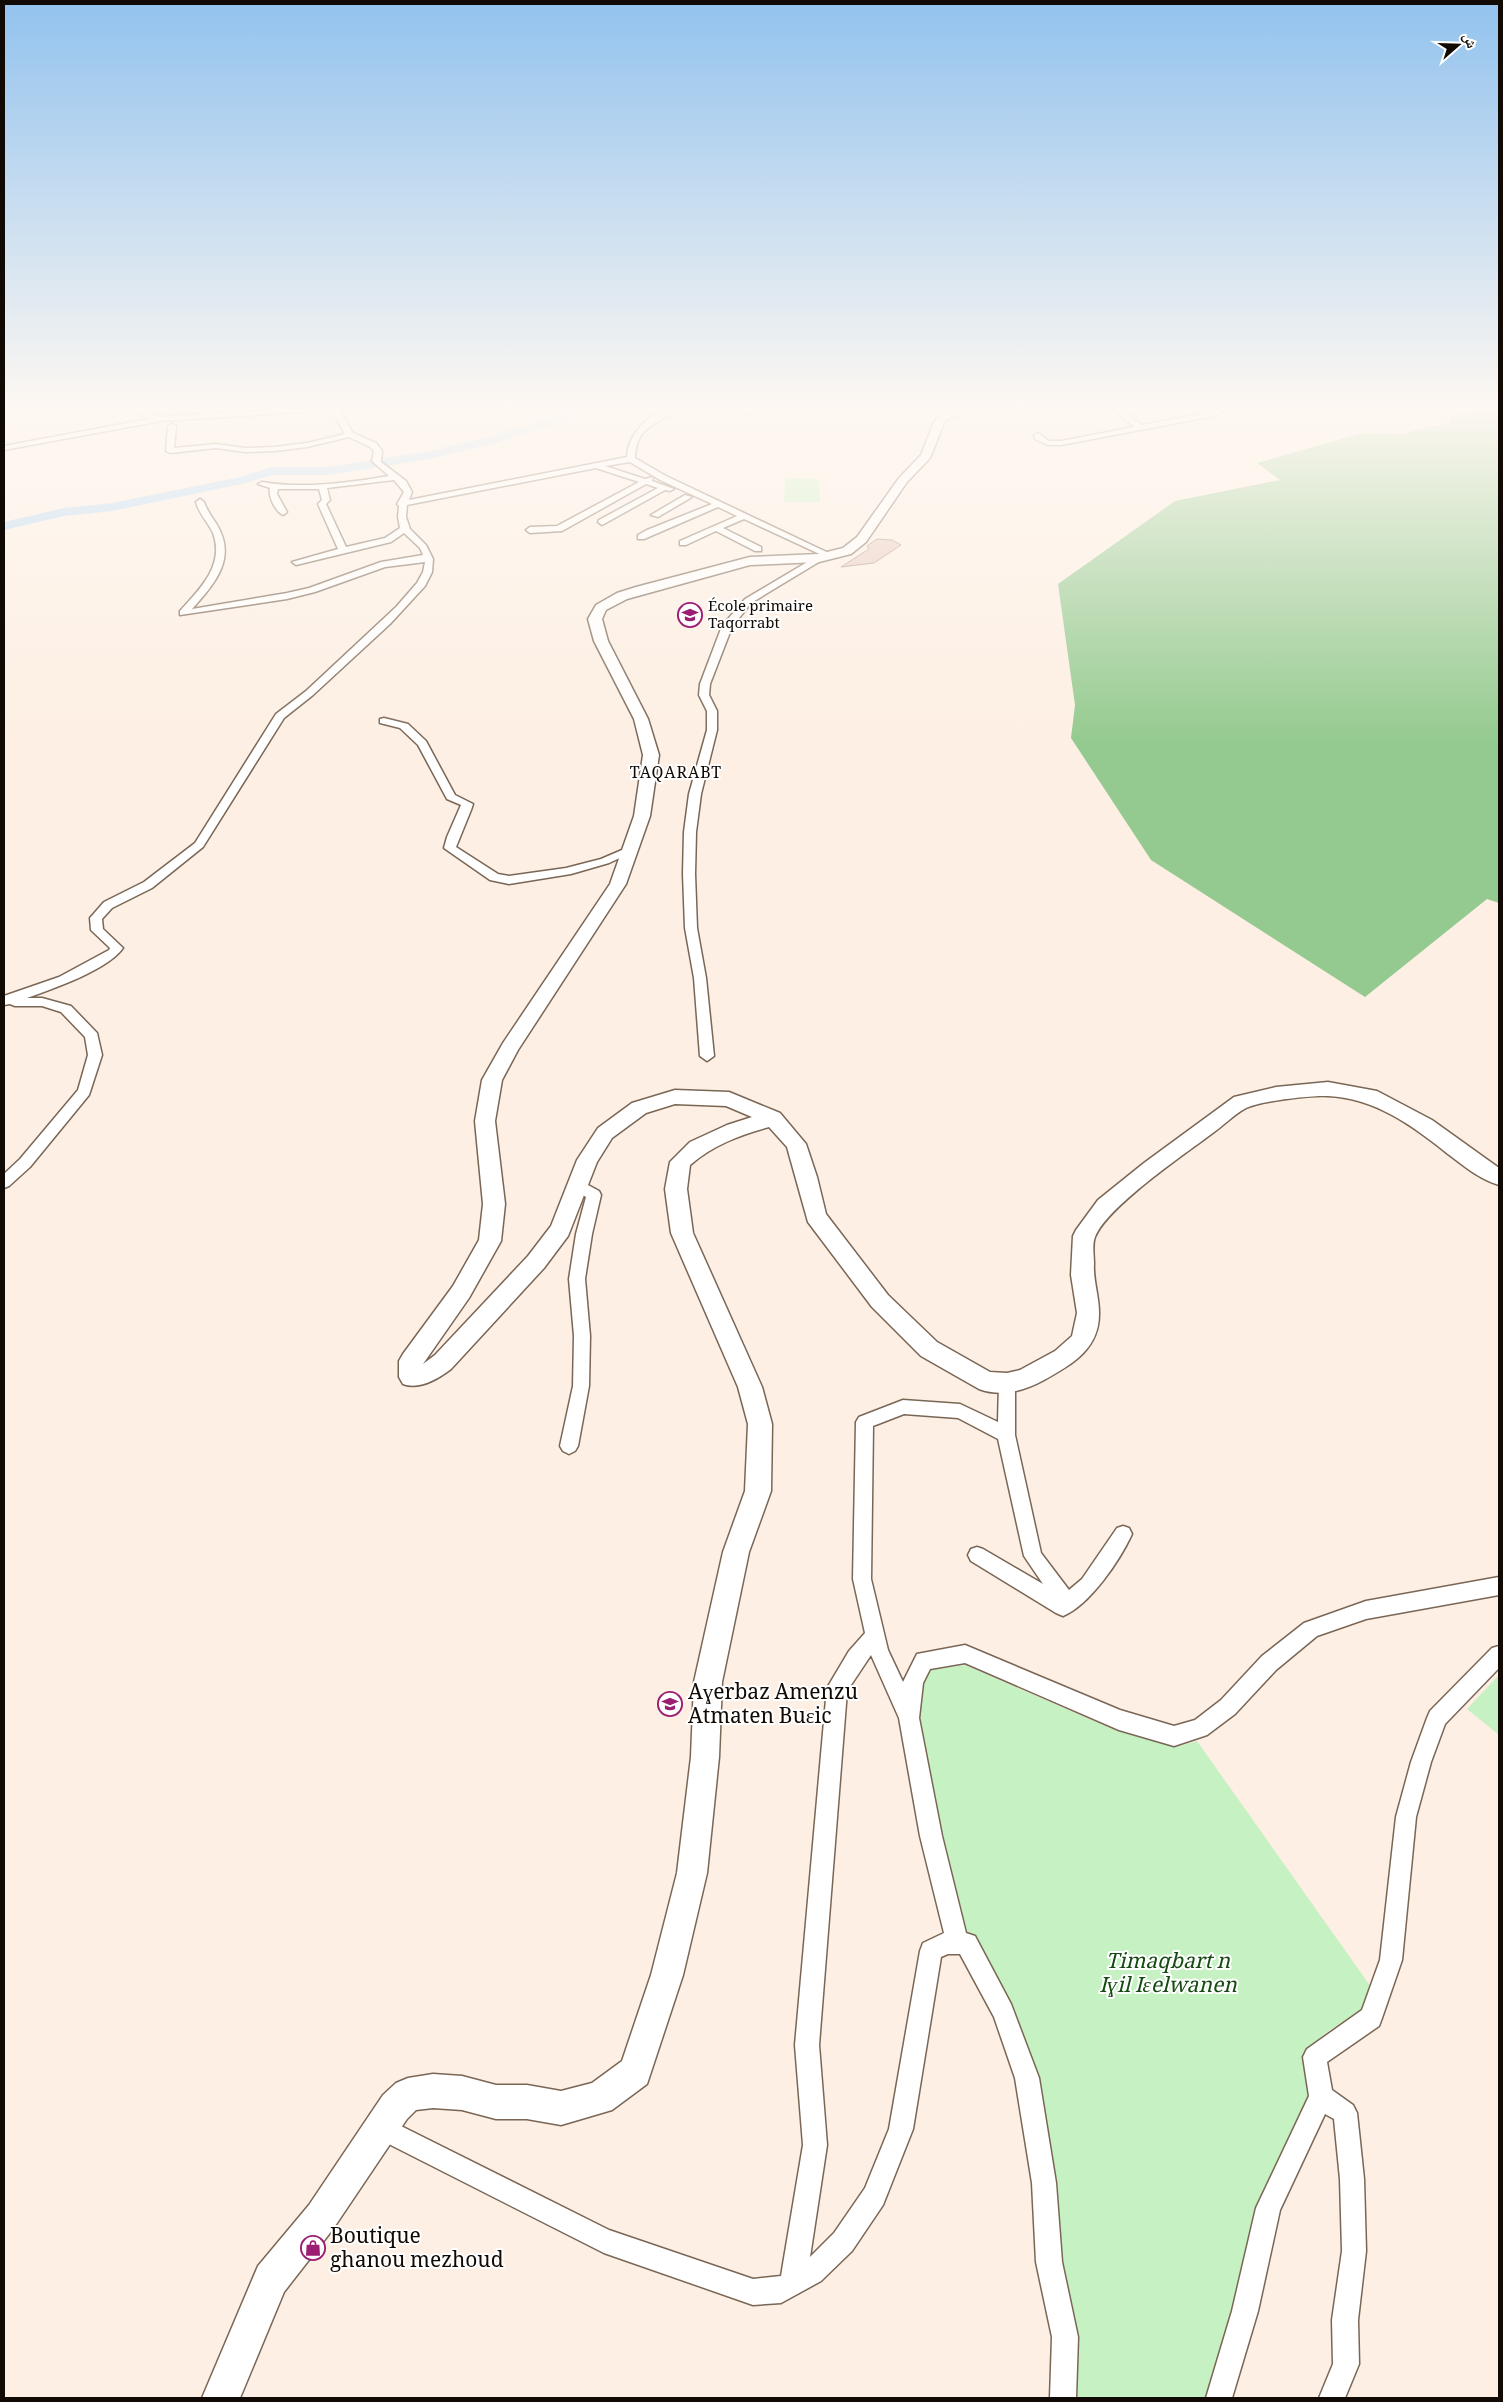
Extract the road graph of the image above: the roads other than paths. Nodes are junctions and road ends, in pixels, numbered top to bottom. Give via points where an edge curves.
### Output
1 (207, 518) edge
2 (328, 518) edge
3 (404, 518) edge
4 (578, 518) edge
5 (609, 518) edge
6 (687, 518) edge
7 (732, 518) edge
8 (739, 518) edge
9 (748, 518) edge
10 (875, 518) edge
11 (735, 520) junction
12 (602, 522) dead end
13 (406, 528) junction
14 (716, 528) junction
15 (530, 530) dead end
16 (641, 537) dead end
17 (776, 541) dead end
18 (682, 543) dead end
19 (758, 549) dead end
20 (343, 551) junction
21 (813, 556) junction
22 (428, 559) junction
23 (296, 562) dead end
24 (384, 721) dead end
25 (629, 851) junction
26 (4, 1002) edge
27 (707, 1056) dead end
28 (773, 1118) junction
29 (1499, 1177) edge
30 (4, 1182) edge
31 (577, 1185) junction
32 (1007, 1383) junction
33 (1006, 1435) junction
34 (569, 1446) dead end
35 (1123, 1534) dead end
36 (977, 1555) dead end
37 (1499, 1586) edge
38 (1066, 1603) junction
39 (876, 1636) junction
40 (1499, 1655) edge
41 (909, 1718) junction
42 (957, 1941) junction
43 (1321, 2097) junction
44 (381, 2128) junction
45 (793, 2282) junction
46 (221, 2398) edge
47 (1062, 2398) edge
48 (1219, 2398) edge
49 (1332, 2398) edge

1 - 22 street via 218,535 222,550 219,567 183,613 287,596 384,564
2 - 20 street
3 - 13 street
4 - 15 street via 559,529
5 - 12 street
6 - 16 street via 666,523
7 - 11 street
8 - 11 street
9 - 21 street
10 - 21 main road via 862,540 848,551
11 - 14 street
11 - 17 street
13 - 20 street via 388,540
13 - 22 street via 420,540
14 - 18 street
14 - 19 street
20 - 23 street
21 - 25 main road via 750,561 641,590 601,608 595,619 601,641 641,719 651,755 642,816
21 - 27 street via 748,601 727,626 705,684 704,694 712,711 712,730 695,794 689,874 691,928 700,978
22 - 26 street via 428,570 420,585 394,616 298,705 280,716 199,845 148,885 108,905 96,918 97,930 118,948 64,980
24 - 25 street via 404,726 422,744 450,797 467,804 451,838 450,848 494,877 509,880 567,871
25 - 31 main road via 618,884 492,1080 485,1122 494,1204 490,1241 461,1292 411,1361 411,1377 431,1371 444,1362 536,1262 560,1230
26 - 30 street via 42,1002 66,1009 92,1036 95,1055 84,1092 25,1163
28 - 31 main road via 729,1100 676,1097 639,1108 605,1133 587,1160
28 - 32 main road via 796,1144 816,1216 880,1301 929,1349 987,1382
28 - 44 main road via 734,1130 697,1147 680,1162 676,1189 682,1233 750,1387 760,1424 758,1491 736,1552 708,1682 705,1757 692,1873 667,1975 634,2072 600,2098 561,2108 527,2102 496,2102 462,2093 433,2091 408,2095
29 - 32 main road via 1484,1170 1425,1125 1377,1098 1328,1089 1276,1094 1241,1102 1151,1168 1106,1206 1084,1236 1082,1275 1088,1313 1083,1340 1063,1358 1026,1378
31 - 34 street via 594,1195 577,1279 582,1336 581,1386
32 - 33 street
33 - 38 street via 1033,1556
33 - 39 street via 960,1410 903,1407 865,1422 862,1579
35 - 38 street via 1089,1585
36 - 38 street via 1063,1607
37 - 41 street via 1366,1610 1311,1629 1269,1663 1228,1707 1200,1728 1174,1736 1119,1720 965,1654 924,1661 912,1681
39 - 41 street via 879,1651
39 - 45 street via 856,1658 837,1688 807,2045 815,2145
40 - 43 street via 1437,1718 1406,1817 1391,1960 1371,2018 1315,2057
41 - 42 street
42 - 45 street via 944,1942 931,1951 901,2129 874,2196 843,2242 812,2272
42 - 47 street via 967,1944 976,1956 1003,2012 1027,2078 1044,2183 1048,2262 1065,2337
43 - 48 street via 1268,2208 1245,2312
43 - 49 street via 1345,2113 1352,2179 1354,2252 1345,2320 1346,2364
44 - 45 street via 604,2240 753,2292 780,2290
44 - 46 main road via 321,2217 271,2280

